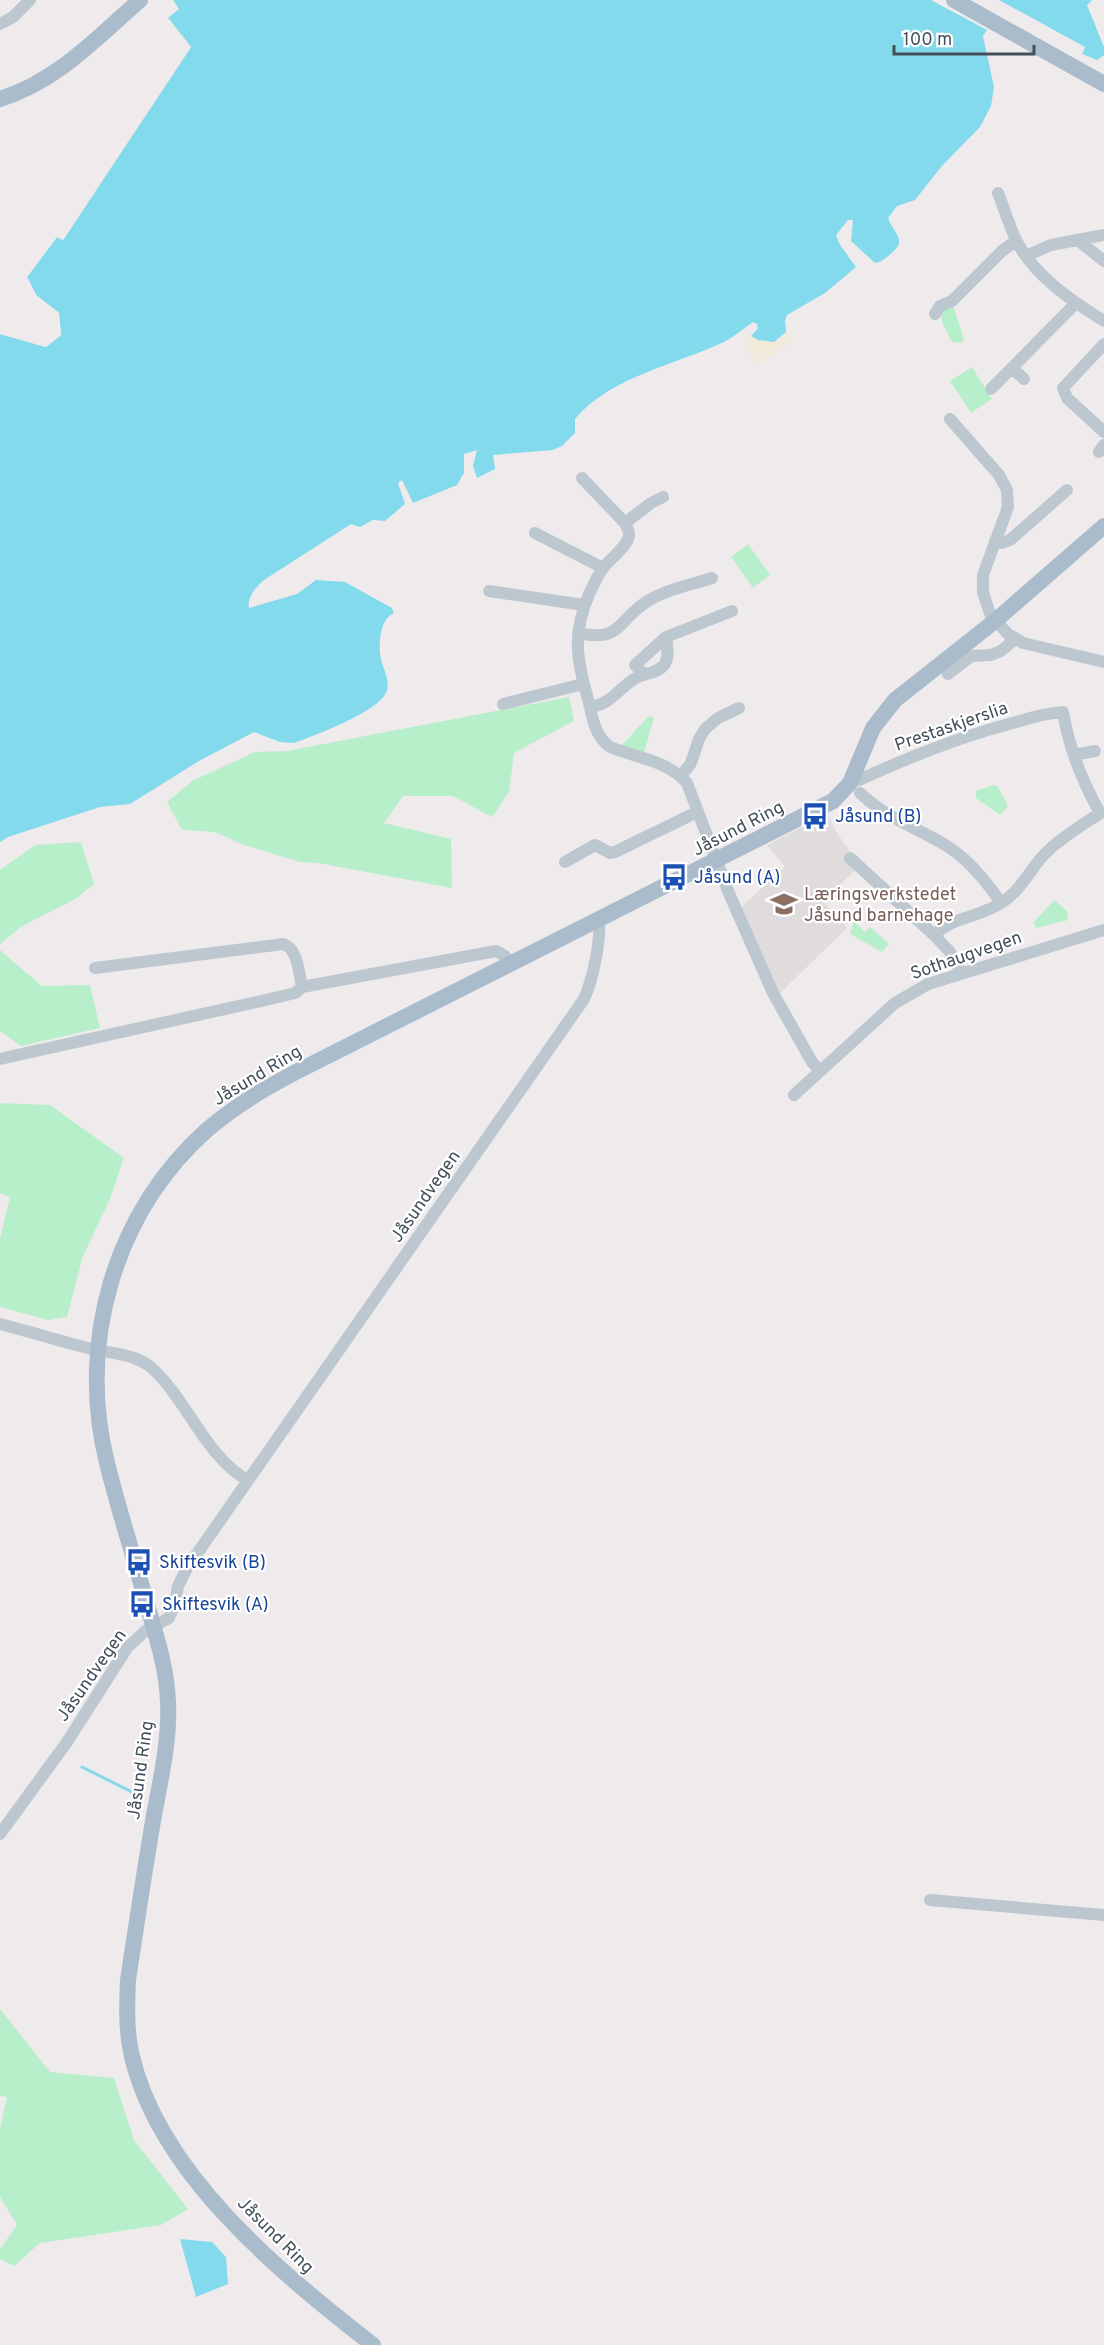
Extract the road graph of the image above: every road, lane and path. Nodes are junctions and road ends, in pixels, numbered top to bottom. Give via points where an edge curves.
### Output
1 (30, 0) edge
2 (140, 0) edge
3 (954, 0) edge
4 (0, 24) edge
5 (1104, 84) edge
6 (0, 99) edge
7 (998, 193) dead end
8 (1104, 235) edge
9 (1016, 241) junction
10 (1079, 241) junction
11 (1026, 256) junction
12 (1104, 261) edge
13 (1076, 303) junction
14 (936, 314) dead end
15 (1104, 321) edge
16 (1104, 344) edge
17 (1012, 368) junction
18 (1024, 379) dead end
19 (991, 389) dead end
20 (950, 419) dead end
21 (1104, 432) edge
22 (582, 478) dead end
23 (1067, 490) dead end
24 (663, 497) dead end
25 (625, 523) junction
26 (1104, 526) edge
27 (535, 533) dead end
28 (995, 541) junction
29 (603, 568) junction
30 (712, 578) dead end
31 (489, 591) dead end
32 (584, 605) junction
33 (732, 611) dead end
34 (995, 621) junction
35 (578, 633) junction
36 (666, 637) junction
37 (1015, 639) junction
38 (1104, 662) edge
39 (644, 674) junction
40 (948, 674) dead end
41 (584, 684) junction
42 (503, 704) dead end
43 (590, 707) junction
44 (739, 708) dead end
45 (1095, 751) dead end
46 (1074, 755) junction
47 (681, 776) junction
48 (853, 777) junction
49 (860, 793) dead end
50 (697, 812) junction
51 (850, 858) dead end
52 (716, 861) junction
53 (565, 862) dead end
54 (1001, 903) junction
55 (600, 919) junction
56 (1104, 930) edge
57 (934, 935) junction
58 (509, 964) junction
59 (95, 968) dead end
60 (961, 973) junction
61 (302, 987) junction
62 (0, 1059) edge
63 (824, 1067) junction
64 (794, 1095) dead end
65 (0, 1324) edge
66 (97, 1350) junction
67 (247, 1480) junction
68 (153, 1626) junction
69 (0, 1833) edge
70 (930, 1900) dead end
71 (1104, 1915) edge
72 (373, 2345) edge

1 - 4 street
2 - 6 main road via 65,66
3 - 5 main road
7 - 9 street
8 - 10 street
9 - 11 street
9 - 14 street via 952,301 940,306
10 - 11 street via 1051,245
10 - 12 street
11 - 13 street
13 - 15 street
13 - 17 street
16 - 21 street via 1063,388 1067,398
17 - 18 street
17 - 19 street
20 - 28 street via 999,475 1007,490 1008,507
22 - 25 street
23 - 28 street via 1010,540
24 - 25 street
25 - 29 street via 628,540
26 - 34 main road, Jåsund Ring
27 - 29 street
28 - 34 street via 982,583 986,606
29 - 32 street
30 - 35 street via 645,602 610,633
31 - 32 street
32 - 35 street
33 - 36 street
34 - 37 street
34 - 48 main road, Jåsund Ring via 895,700 873,728
35 - 41 street via 578,664
36 - 39 street via 666,664
36 - 39 street via 635,665
37 - 38 street
37 - 40 street via 991,655 971,656
39 - 43 street via 606,704
41 - 42 street
41 - 43 street
43 - 47 street via 595,728 610,747 645,758
44 - 47 street via 705,729
45 - 46 street
46 - 48 street, Prestaskjerslia via 1063,712 1049,713 926,750 859,780
46 - 54 street via 1100,813 1041,858 1024,882
47 - 50 street via 690,787
48 - 52 main road, Jåsund Ring via 828,804
49 - 54 street via 875,807 957,853 992,888
50 - 52 street
50 - 53 street via 615,852 595,845
51 - 57 street
52 - 55 main road, Jåsund Ring
52 - 63 street via 773,993 812,1062
54 - 57 street via 973,917 946,924
55 - 58 main road, Jåsund Ring
55 - 67 street, Jåsundvegen via 584,999
56 - 60 street, Sothaugvegen
57 - 60 street via 950,951
58 - 61 street via 496,951
58 - 66 main road, Jåsund Ring via 279,1080 201,1136 165,1176 127,1238 109,1289
59 - 61 street via 283,944 293,951
60 - 63 street, Sothaugvegen via 928,984 895,1003
61 - 62 street via 287,995
63 - 64 street, Sothaugvegen
65 - 66 street
66 - 67 street via 137,1358 152,1367 232,1471
66 - 68 main road, Jåsund Ring via 102,1442
67 - 68 street, Jåsundvegen via 187,1568 169,1618
68 - 69 street, Jåsundvegen via 127,1648 67,1742
68 - 72 main road, Jåsund Ring via 168,1701 167,1733 128,1980 131,2053 165,2134 196,2179 262,2253
70 - 71 street

